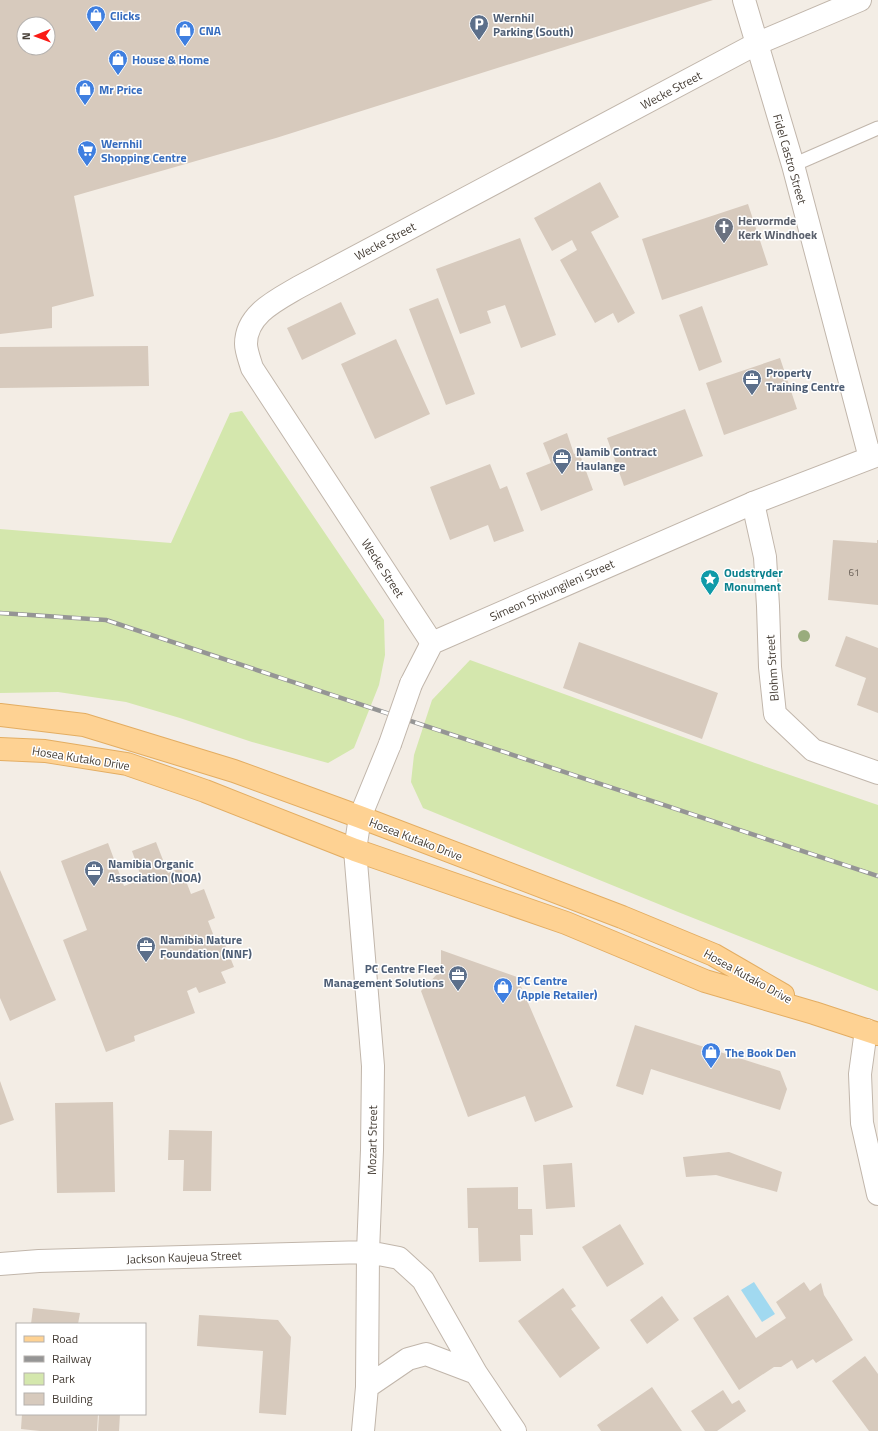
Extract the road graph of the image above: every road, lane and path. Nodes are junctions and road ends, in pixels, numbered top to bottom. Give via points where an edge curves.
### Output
1 (744, 0) edge
2 (860, 0) edge
3 (756, 44) junction
4 (878, 128) edge
5 (793, 165) junction
6 (874, 457) edge
7 (753, 503) junction
8 (432, 643) junction
9 (0, 715) edge
10 (0, 749) edge
11 (878, 773) edge
12 (360, 817) junction
13 (355, 850) junction
14 (814, 1013) junction
15 (872, 1032) edge
16 (878, 1194) edge
17 (368, 1252) junction
18 (0, 1264) edge
19 (476, 1373) junction
20 (367, 1388) junction
21 (363, 1431) edge
22 (515, 1431) edge

1 - 3 street, Fidel Castro Street
2 - 3 street, Wecke Street
3 - 5 street, Fidel Castro Street
3 - 8 street, Wecke Street via 270,303 250,324 246,344 252,368
4 - 5 lane
5 - 6 street, Fidel Castro Street
6 - 7 street, Simeon Shixungileni Street
7 - 8 street, Simeon Shixungileni Street
7 - 11 street, Blohm Street via 765,557 770,667 775,714 813,750
8 - 12 street, bridge via 411,684
9 - 12 main road, Hosea Kutako Drive via 84,725 234,771
10 - 13 main road, Hosea Kutako Drive via 45,751 127,764 205,791
12 - 13 street
12 - 14 main road, Hosea Kutako Drive via 714,955
13 - 14 main road, Hosea Kutako Drive via 566,923 705,981
13 - 17 street, Mozart Street via 373,1066
14 - 15 main road, Hosea Kutako Drive
15 - 16 street via 860,1074 862,1123
17 - 18 street, Jackson Kaujeua Street
17 - 19 street, Jackson Kaujeua Street via 399,1258 423,1280
17 - 20 street, Mozart Street
19 - 20 street via 426,1354 408,1359
19 - 22 street, Jackson Kaujeua Street
20 - 21 street, Mozart Street

